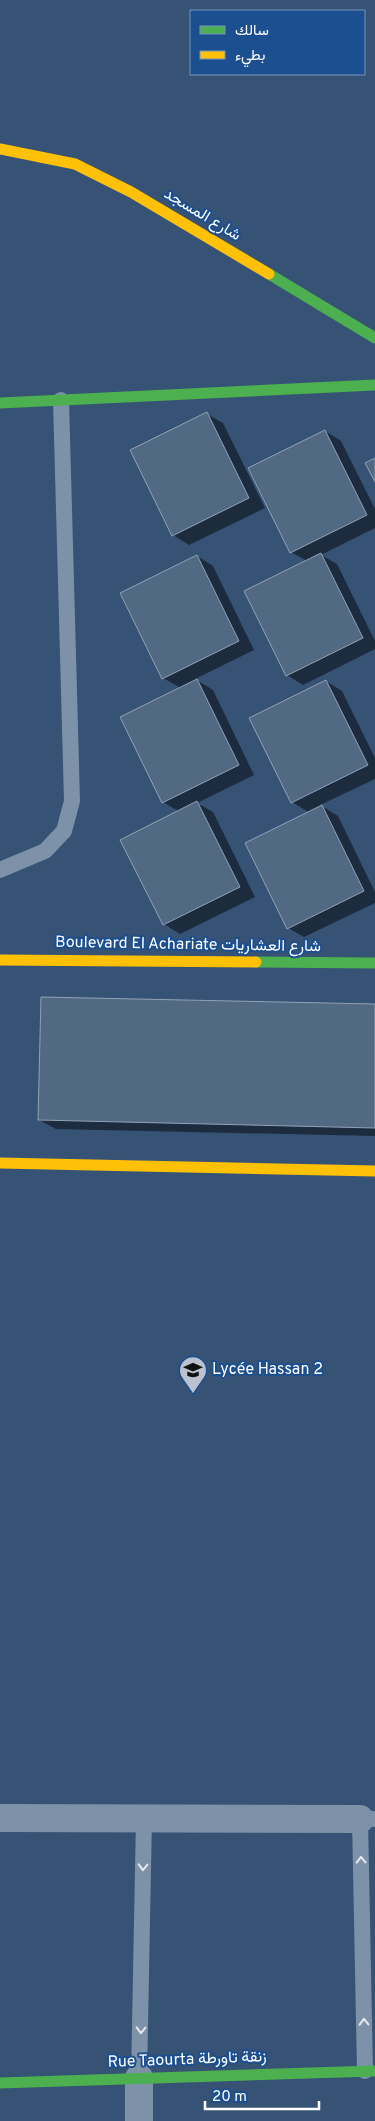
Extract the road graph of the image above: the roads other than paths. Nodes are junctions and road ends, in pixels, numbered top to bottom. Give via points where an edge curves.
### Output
1 (0, 149) edge
2 (375, 338) edge
3 (375, 385) edge
4 (61, 400) junction
5 (0, 403) edge
6 (0, 870) edge
7 (0, 960) edge
8 (375, 963) edge
9 (0, 1163) edge
10 (375, 1172) edge
11 (0, 1818) edge
12 (144, 1818) junction
13 (367, 1819) edge
14 (370, 2071) edge
15 (139, 2078) junction
16 (0, 2083) edge
17 (139, 2121) edge

1 - 2 street, شارع المسجد via 75,164 123,188
3 - 4 street
4 - 5 street
4 - 6 lane via 72,801 64,831 45,851
7 - 8 street, Boulevard El Achariate شارع العشاريات
9 - 10 street
11 - 12 street
12 - 13 street
12 -> 15 lane
14 -> 13 lane
14 - 15 street, Rue Taourta زنقة تاورطة
15 - 16 street, Rue Taourta زنقة تاورطة
15 - 17 street

